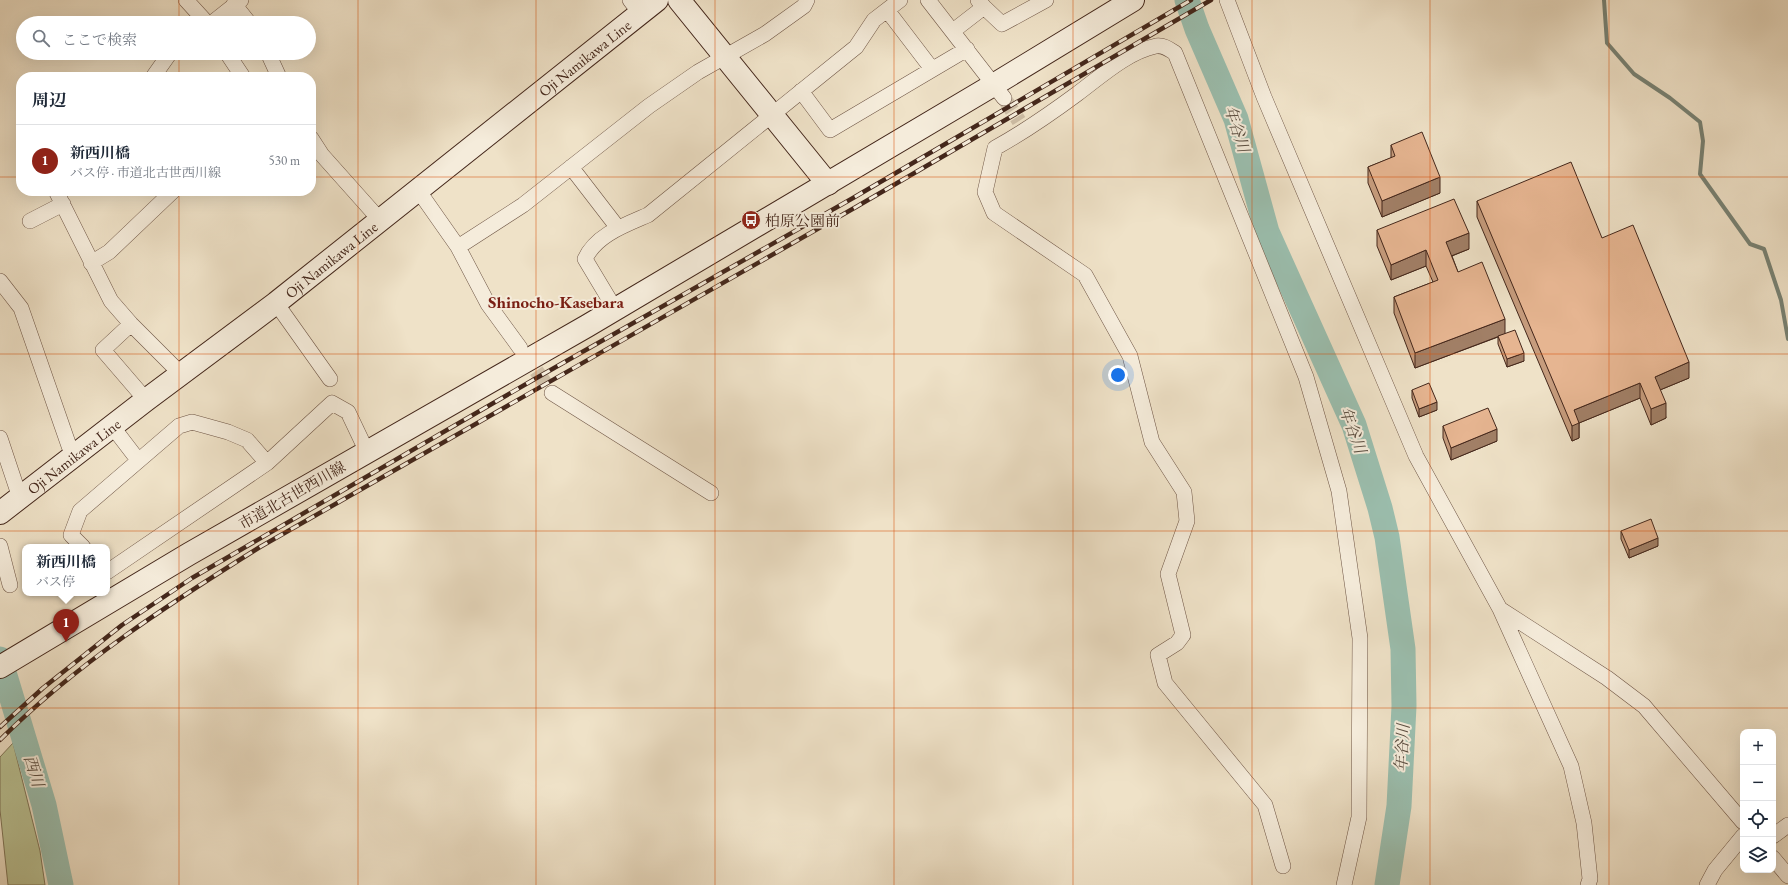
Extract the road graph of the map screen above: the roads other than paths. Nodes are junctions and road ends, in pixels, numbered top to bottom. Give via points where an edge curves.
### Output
1 (186, 0) edge
2 (679, 0) edge
3 (807, 0) edge
4 (900, 0) edge
5 (928, 0) edge
6 (1044, 0) edge
7 (1133, 0) edge
8 (1228, 0) edge
9 (230, 3) edge
10 (642, 4) edge
11 (981, 4) edge
12 (887, 10) junction
13 (201, 16) edge
14 (218, 16) edge
15 (242, 16) edge
16 (953, 31) junction
17 (967, 49) junction
18 (726, 56) junction
19 (165, 60) edge
20 (232, 60) edge
21 (272, 60) edge
22 (932, 69) junction
23 (157, 72) edge
24 (240, 72) edge
25 (278, 72) edge
26 (1000, 91) junction
27 (801, 92) junction
28 (773, 114) junction
29 (316, 146) edge
30 (571, 167) junction
31 (828, 184) junction
32 (418, 190) junction
33 (168, 196) edge
34 (60, 198) edge
35 (380, 220) junction
36 (30, 221) dead end
37 (618, 228) junction
38 (458, 247) junction
39 (91, 262) junction
40 (0, 281) edge
41 (276, 303) junction
42 (615, 309) junction
43 (131, 324) junction
44 (520, 348) tunnel mouth
45 (181, 374) junction
46 (330, 379) dead end
47 (552, 393) tunnel mouth
48 (146, 400) junction
49 (112, 426) junction
50 (0, 438) edge
51 (367, 452) junction
52 (75, 454) junction
53 (138, 460) junction
54 (267, 463) junction
55 (710, 493) dead end
56 (20, 498) junction
57 (0, 513) edge
58 (79, 544) edge
59 (0, 546) edge
60 (110, 570) edge
61 (10, 586) dead end
62 (1500, 609) junction
63 (0, 667) edge
64 (1740, 818) edge
65 (1788, 825) edge
66 (1776, 834) edge
67 (1742, 837) edge
68 (1776, 862) edge
69 (1283, 866) dead end
70 (1788, 876) edge
71 (1592, 883) edge
72 (1344, 885) edge
73 (1707, 885) edge

1 - 13 street
2 - 18 street
3 - 18 street via 804,6 765,34
4 - 12 street
5 - 16 street
6 - 11 street via 1002,24
7 - 26 street, 市道北古世西川線
8 - 62 street via 1264,97 1416,456
9 - 14 street
9 - 15 street
10 - 32 street, Oji Namikawa Line
11 - 16 street
12 - 22 street
12 - 27 street via 874,20 856,47
16 - 17 street
17 - 22 street
17 - 26 street
18 - 28 street
18 - 30 street via 649,106
19 - 23 street
20 - 24 street
21 - 25 street
22 - 27 street via 830,130
26 - 31 street, 市道北古世西川線
27 - 28 street
28 - 31 street
28 - 37 street via 648,216
29 - 35 street
30 - 37 street
30 - 38 street via 523,206
31 - 42 street, 市道北古世西川線
32 - 35 street, Oji Namikawa Line
32 - 38 street
33 - 39 street via 109,252
34 - 36 street
34 - 39 street
35 - 41 street, Oji Namikawa Line
37 - 42 street via 590,248 585,259
38 - 44 street via 488,304
39 - 43 street via 111,301
40 - 52 street via 21,308 69,446
41 - 45 street, Oji Namikawa Line
41 - 46 street
42 - 51 street, 市道北古世西川線
43 - 45 street
43 - 48 street via 103,350
45 - 48 street, Oji Namikawa Line
47 - 55 street
48 - 49 street, Oji Namikawa Line
49 - 52 street, Oji Namikawa Line
49 - 53 street
50 - 56 street
51 - 54 street via 348,412 332,403
51 - 63 street, 市道北古世西川線 via 195,550
52 - 56 street, Oji Namikawa Line
53 - 54 street via 179,426 192,422 247,440
53 - 58 street via 80,511 71,535
54 - 60 street
56 - 57 street, Oji Namikawa Line
59 - 61 street
62 - 64 street via 1607,678 1644,706
62 - 71 street via 1571,766 1584,823
65 - 66 street
67 - 73 street
68 - 70 street
69 - 72 street via 1266,805 1165,683 1158,655 1177,643 1182,635 1168,574 1187,522 1184,492 1152,442 1130,356 1085,275 994,213 985,192 995,148 1022,126 1120,63 1144,49 1157,46 1165,46 1175,53 1306,377 1339,492 1360,638 1359,817

